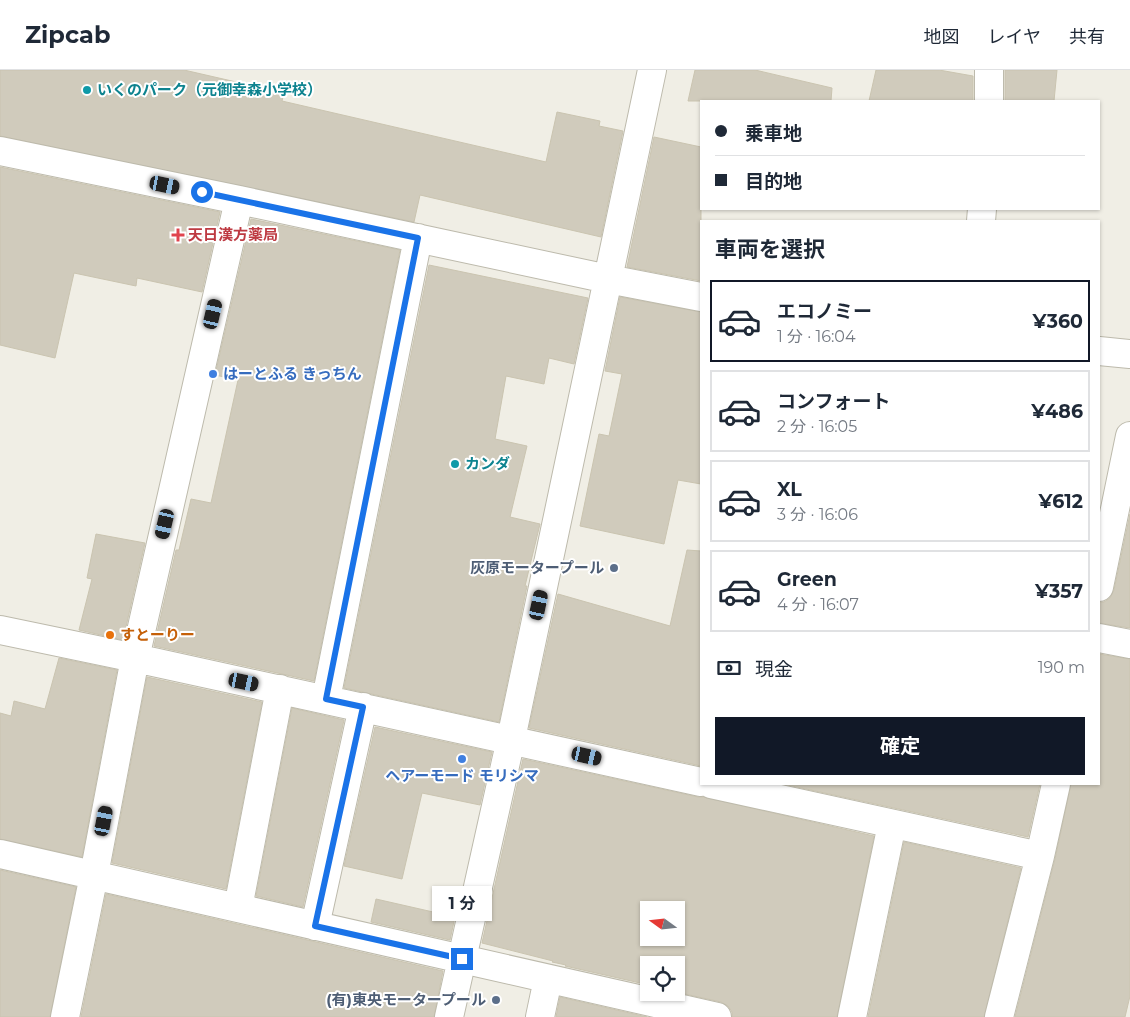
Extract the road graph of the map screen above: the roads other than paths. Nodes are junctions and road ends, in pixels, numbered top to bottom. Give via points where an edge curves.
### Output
1 (652, 70) edge
2 (989, 70) edge
3 (989, 100) edge
4 (0, 150) edge
5 (239, 200) junction
6 (418, 238) junction
7 (608, 279) junction
8 (700, 297) edge
9 (1100, 351) edge
10 (1130, 354) edge
11 (1130, 436) edge
12 (1100, 582) edge
13 (0, 630) edge
14 (1100, 638) edge
15 (1130, 644) edge
16 (135, 658) junction
17 (280, 689) junction
18 (326, 699) junction
19 (363, 707) junction
20 (511, 739) junction
21 (700, 782) edge
22 (716, 785) edge
23 (1056, 785) edge
24 (892, 824) junction
25 (0, 854) edge
26 (1040, 856) junction
27 (94, 875) junction
28 (238, 908) junction
29 (315, 926) junction
30 (462, 959) junction
31 (548, 979) junction
32 (704, 1016) edge
33 (64, 1017) edge
34 (449, 1017) edge
35 (540, 1017) edge
36 (852, 1017) edge
37 (999, 1017) edge

1 - 7 street
2 - 3 street
4 - 5 street
5 - 6 street
5 - 16 street
6 - 7 street
6 - 18 street
7 - 8 street
7 - 20 street
9 - 10 street
11 - 12 street
13 - 16 street
14 - 15 street
16 - 17 street
16 - 27 street
17 - 18 street
17 - 28 street
18 - 19 street
19 - 20 street
19 - 29 street
20 - 21 street
20 - 30 street
22 - 24 street
23 - 26 street
24 - 26 street
24 - 36 street
25 - 27 street
26 - 37 street
27 - 28 street
27 - 33 street
28 - 29 street
29 - 30 street
30 - 31 street
30 - 34 street
31 - 32 street
31 - 35 street

